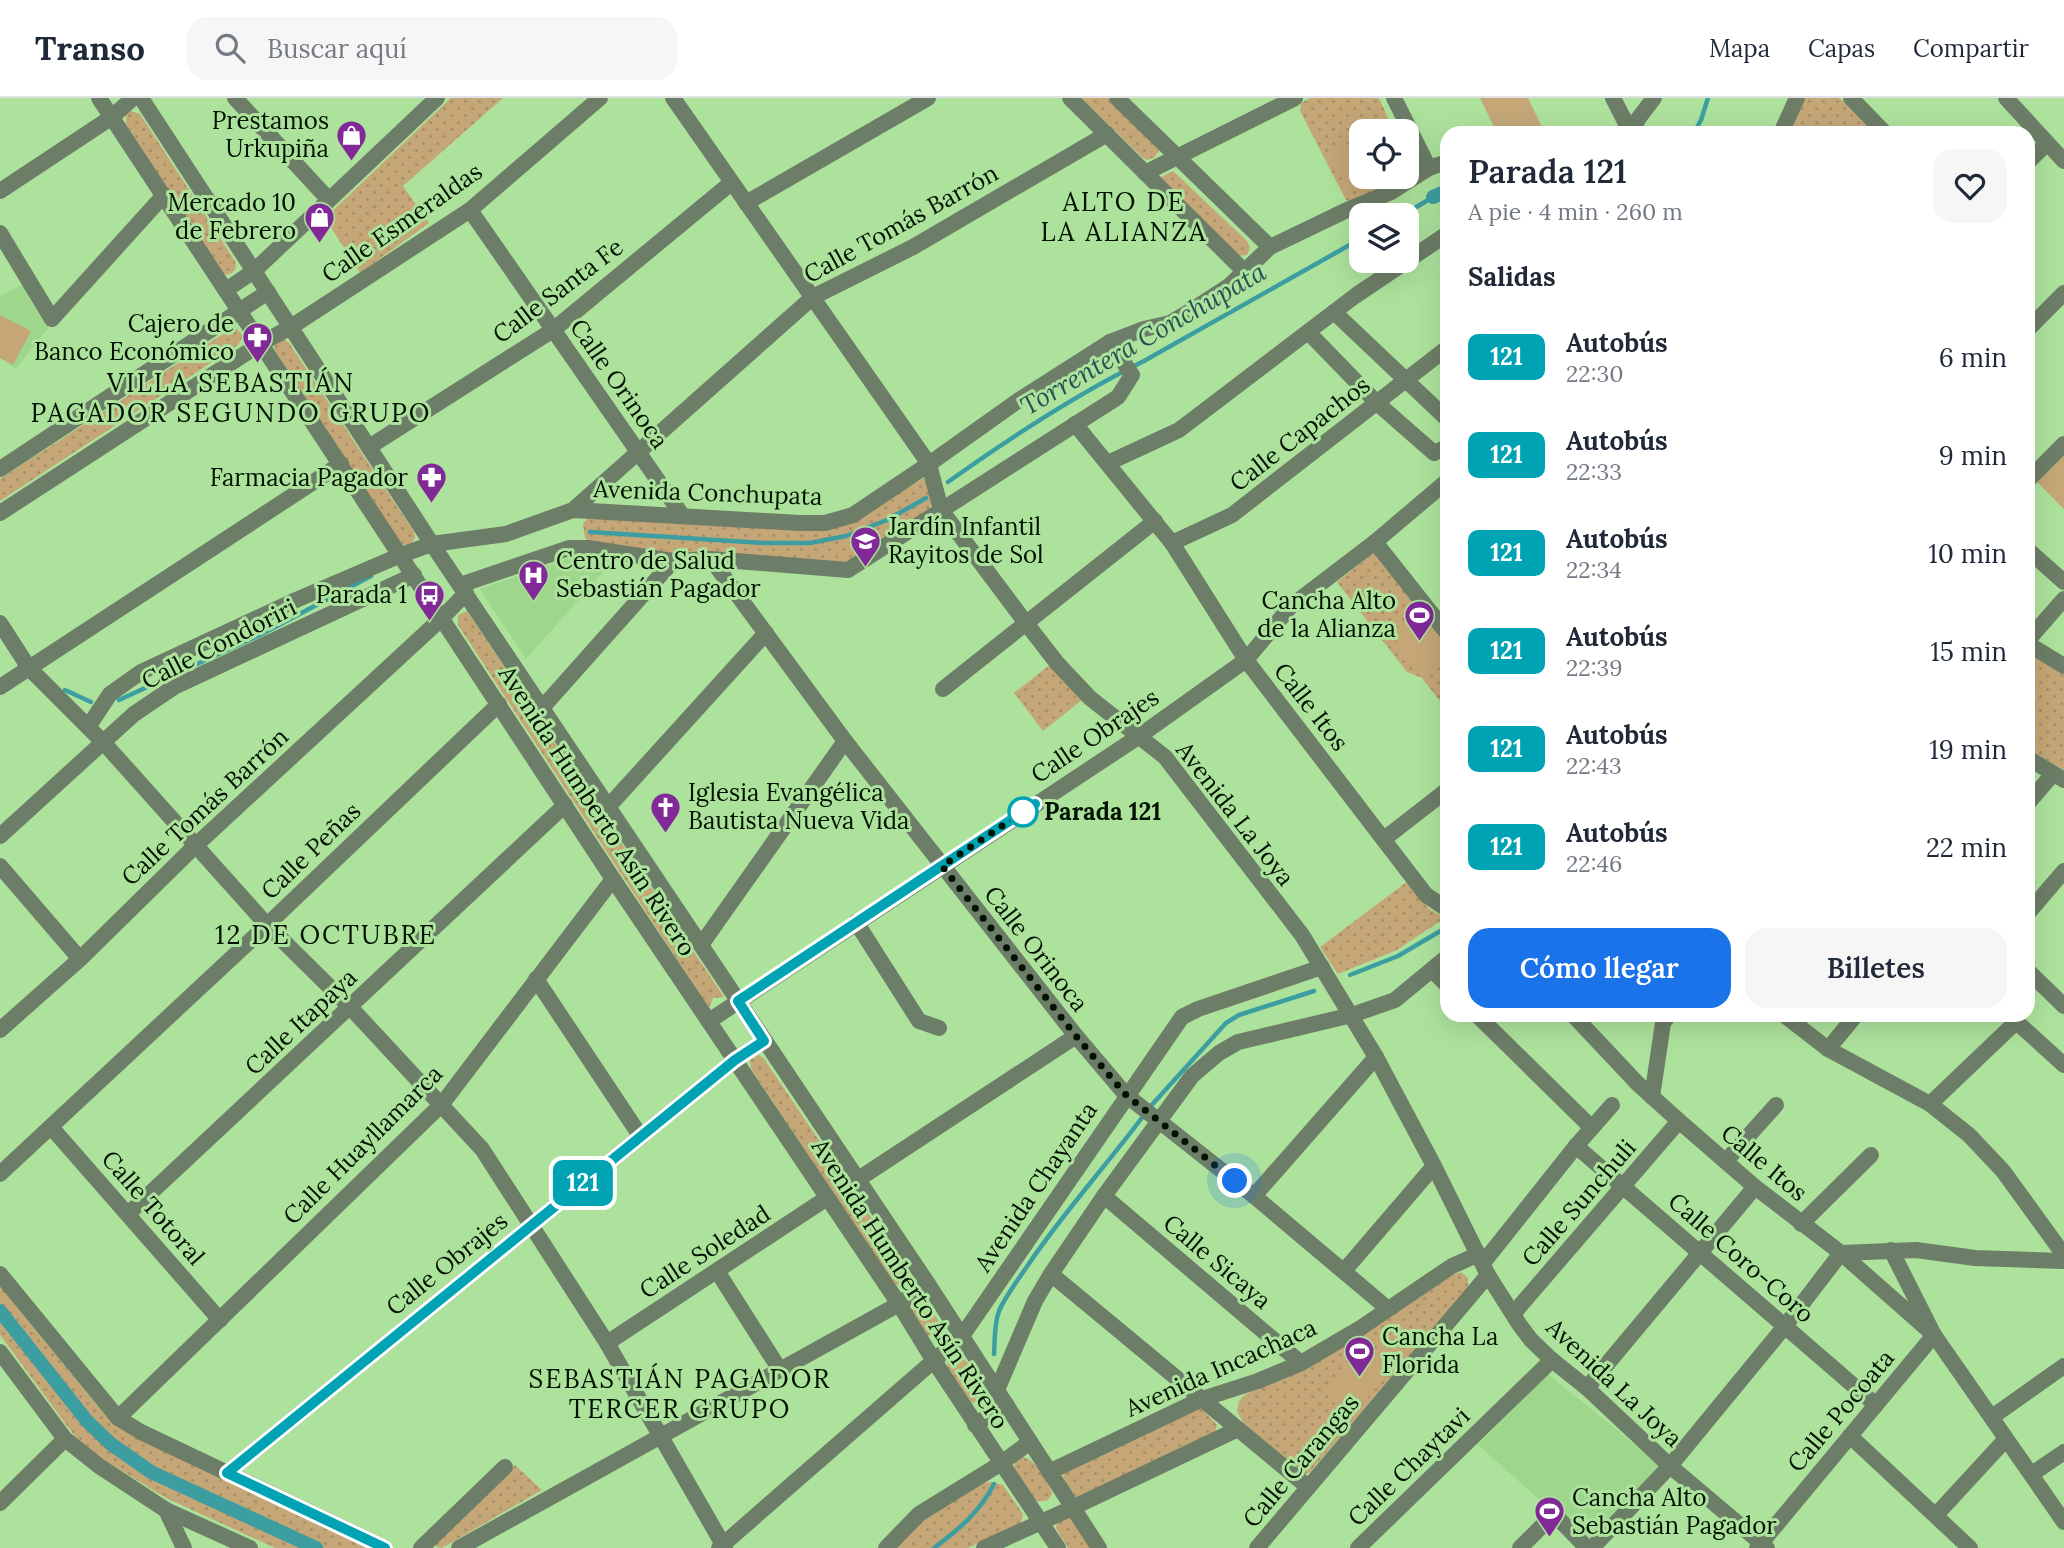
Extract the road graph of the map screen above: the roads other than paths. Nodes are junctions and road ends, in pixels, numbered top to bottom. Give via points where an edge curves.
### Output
1 (99, 98) edge
2 (134, 98) edge
3 (141, 98) edge
4 (437, 98) edge
5 (600, 98) edge
6 (673, 98) edge
7 (928, 98) edge
8 (1070, 98) edge
9 (1118, 98) edge
10 (1295, 98) edge
11 (1394, 98) edge
12 (1613, 98) edge
13 (1654, 98) edge
14 (1797, 98) edge
15 (1851, 98) edge
16 (2006, 98) edge
17 (246, 102) edge
18 (112, 117) junction
19 (1628, 126) edge
20 (1635, 126) edge
21 (1785, 126) edge
22 (1878, 126) edge
23 (2032, 126) edge
24 (2035, 130) edge
25 (1107, 134) junction
26 (2047, 143) junction
27 (1178, 155) junction
28 (2035, 155) edge
29 (2064, 161) edge
30 (1440, 164) edge
31 (1429, 167) junction
32 (1145, 173) junction
33 (731, 183) junction
34 (0, 191) edge
35 (164, 195) junction
36 (329, 200) junction
37 (746, 203) junction
38 (470, 210) junction
39 (0, 233) edge
40 (1440, 239) edge
41 (1270, 247) junction
42 (254, 271) junction
43 (1244, 271) junction
44 (226, 290) junction
45 (268, 292) junction
46 (2064, 293) edge
47 (813, 297) junction
48 (239, 312) junction
49 (1334, 312) junction
50 (2035, 322) edge
51 (291, 327) junction
52 (553, 330) junction
53 (1308, 332) junction
54 (260, 344) junction
55 (1115, 349) junction
56 (1440, 353) edge
57 (1406, 380) junction
58 (1377, 403) junction
59 (1440, 412) edge
60 (1075, 424) junction
61 (2064, 444) edge
62 (369, 447) junction
63 (1440, 449) edge
64 (639, 450) junction
65 (1108, 463) junction
66 (341, 464) junction
67 (929, 464) junction
68 (0, 469) edge
69 (2035, 473) edge
70 (1440, 487) edge
71 (573, 510) junction
72 (941, 510) junction
73 (0, 513) edge
74 (682, 515) junction
75 (1155, 521) junction
76 (1375, 542) junction
77 (1172, 543) junction
78 (432, 544) junction
79 (401, 555) junction
80 (2035, 556) edge
81 (711, 559) junction
82 (673, 561) junction
83 (414, 575) junction
84 (2064, 582) edge
85 (463, 589) junction
86 (2064, 599) edge
87 (442, 618) junction
88 (0, 623) edge
89 (1026, 623) junction
90 (1440, 623) edge
91 (766, 634) junction
92 (2035, 634) edge
93 (2035, 647) edge
94 (1246, 660) junction
95 (2064, 666) edge
96 (29, 668) junction
97 (0, 687) edge
98 (943, 689) dead end
99 (499, 704) junction
100 (542, 708) junction
101 (88, 727) junction
102 (1138, 737) junction
103 (845, 741) junction
104 (103, 743) junction
105 (2035, 762) edge
106 (2058, 777) edge
107 (1440, 795) edge
108 (2035, 797) edge
109 (565, 805) junction
110 (608, 807) junction
111 (0, 836) edge
112 (1384, 839) junction
113 (195, 846) junction
114 (0, 866) edge
115 (942, 866) junction
116 (2064, 871) edge
117 (613, 879) junction
118 (1440, 903) edge
119 (2035, 905) edge
120 (856, 922) junction
121 (267, 925) junction
122 (701, 945) junction
123 (80, 959) junction
124 (1440, 964) edge
125 (1322, 967) junction
126 (1433, 971) junction
127 (1440, 978) edge
128 (2035, 978) edge
129 (536, 979) junction
130 (738, 1001) junction
131 (2064, 1006) edge
132 (350, 1007) junction
133 (1352, 1015) junction
134 (709, 1021) junction
135 (1484, 1022) edge
136 (1580, 1022) edge
137 (1663, 1022) edge
138 (1793, 1022) edge
139 (1850, 1022) edge
140 (2008, 1022) edge
141 (2016, 1022) edge
142 (939, 1028) dead end
143 (0, 1031) edge
144 (1076, 1036) junction
145 (764, 1041) junction
146 (1828, 1049) junction
147 (1376, 1057) junction
148 (735, 1060) junction
149 (2064, 1065) edge
150 (1126, 1095) junction
151 (1652, 1097) junction
152 (442, 1104) junction
153 (1930, 1104) junction
154 (1612, 1105) dead end
155 (1776, 1105) dead end
156 (1159, 1120) junction
157 (1679, 1121) junction
158 (51, 1127) junction
159 (1592, 1128) junction
160 (641, 1137) junction
161 (1576, 1146) junction
162 (1871, 1155) dead end
163 (1727, 1161) junction
164 (1434, 1166) junction
165 (0, 1174) edge
166 (856, 1180) junction
167 (1623, 1186) junction
168 (1755, 1187) junction
169 (1104, 1196) junction
170 (1254, 1196) junction
171 (827, 1198) junction
172 (128, 1214) junction
173 (532, 1224) junction
174 (1801, 1224) junction
175 (1891, 1250) junction
176 (1699, 1252) junction
177 (1840, 1253) junction
178 (2064, 1255) edge
179 (2064, 1261) edge
180 (1483, 1264) junction
181 (717, 1270) junction
182 (1344, 1271) junction
183 (0, 1274) edge
184 (1051, 1274) junction
185 (928, 1284) junction
186 (898, 1304) junction
187 (1387, 1308) junction
188 (1513, 1314) junction
189 (220, 1320) junction
190 (1785, 1326) junction
191 (1934, 1335) junction
192 (962, 1336) junction
193 (607, 1343) junction
194 (2, 1359) edge
195 (1552, 1360) junction
196 (933, 1361) junction
197 (1301, 1363) junction
198 (2064, 1366) edge
199 (780, 1370) junction
200 (1587, 1388) junction
201 (997, 1390) junction
202 (1202, 1399) junction
203 (1006, 1404) junction
204 (1876, 1405) junction
205 (1992, 1417) junction
206 (118, 1418) junction
207 (975, 1424) junction
208 (1238, 1429) junction
209 (1850, 1436) junction
210 (660, 1437) junction
211 (2006, 1438) junction
212 (65, 1439) junction
213 (1030, 1442) junction
214 (2064, 1452) edge
215 (1000, 1464) junction
216 (1670, 1466) junction
217 (505, 1467) dead end
218 (1049, 1472) junction
219 (227, 1473) junction
220 (2032, 1474) junction
221 (1308, 1487) junction
222 (0, 1503) edge
223 (1072, 1508) junction
224 (166, 1510) junction
225 (1936, 1515) junction
226 (1040, 1521) junction
227 (2064, 1522) edge
228 (1762, 1546) edge
229 (1964, 1546) edge
230 (722, 1547) edge
231 (184, 1548) edge
232 (250, 1548) edge
233 (385, 1548) edge
234 (421, 1548) edge
235 (459, 1548) edge
236 (886, 1548) edge
237 (984, 1548) edge
238 (1058, 1548) edge
239 (1099, 1548) edge
240 (1257, 1548) edge
241 (1358, 1548) edge
242 (1520, 1548) edge
243 (1589, 1548) edge

1 - 18 street, Avenida Humberto Asín Rivero
2 - 18 street
3 - 42 street, Avenida Humberto Asín Rivero
4 - 36 street
5 - 38 street, Calle Esmeraldas
6 - 33 street, Avenida La Joya
7 - 37 street
8 - 25 street
9 - 27 street
10 - 27 street
11 - 31 street
12 - 19 street
13 - 20 street
14 - 21 street
15 - 22 street
16 - 23 street
17 - 36 street
18 - 34 street
18 - 35 street, Avenida Humberto Asín Rivero
24 - 26 street
25 - 32 street
25 - 47 street, Calle Tomás Barrón via 913,247
26 - 28 street
26 - 29 street
27 - 32 street
27 - 41 street
30 - 31 street, Avenida Conchupata
31 - 41 street, Avenida Conchupata via 1391,192
32 - 43 street
33 - 37 street, Avenida La Joya
33 - 52 street, Calle Santa Fe
35 - 39 street via 52,319
35 - 44 street, Avenida Humberto Asín Rivero
36 - 42 street
37 - 47 street, Avenida La Joya
38 - 51 street, Calle Esmeraldas
38 - 52 street, Calle Orinoca
40 - 49 street
41 - 43 street, Avenida Conchupata
42 - 44 street
42 - 45 street, Avenida Humberto Asín Rivero
43 - 55 street, Avenida Conchupata via 1229,286 1170,323 1144,329
44 - 48 street, Avenida Humberto Asín Rivero
45 - 48 street
45 - 51 street, Avenida Humberto Asín Rivero
46 - 50 street
47 - 64 street, Calle Tomás Barrón
47 - 67 street, Avenida La Joya
48 - 54 street, Avenida Humberto Asín Rivero
48 - 68 street
49 - 53 street
49 - 57 street
51 - 54 street, Calle Esmeraldas
51 - 62 street, Avenida Humberto Asín Rivero
52 - 62 street, Calle Santa Fe
52 - 64 street, Calle Orinoca
53 - 58 street
53 - 65 street via 1179,430
54 - 66 street, Avenida Humberto Asín Rivero
54 - 73 street, Calle Esmeraldas
55 - 60 street via 1132,375 1118,397
55 - 67 street, Avenida Conchupata via 1018,400
56 - 57 street, Calle Capachos
57 - 58 street, Calle Capachos
57 - 59 street
58 - 63 street
58 - 77 street, Calle Capachos via 1232,515
60 - 65 street, Calle Itos
60 - 72 street
61 - 69 street
62 - 78 street, Avenida Humberto Asín Rivero
64 - 71 street, Calle Tomás Barrón
64 - 74 street, Calle Orinoca
65 - 75 street, Calle Itos
66 - 79 street, Avenida Humberto Asín Rivero
66 - 96 street
67 - 72 street, Avenida La Joya
67 - 74 street, Avenida Conchupata via 853,515 825,523
70 - 76 street, Calle Obrajes
71 - 74 street, Avenida Conchupata
71 - 78 street, Avenida Conchupata via 506,534
72 - 81 street via 848,569
72 - 89 street, Avenida La Joya
75 - 77 street, Calle Itos
75 - 89 street
76 - 90 street
76 - 94 street, Calle Obrajes via 1291,606
77 - 94 street, Calle Itos
78 - 79 street, Avenida Conchupata
78 - 85 street, Avenida Humberto Asín Rivero
79 - 83 street, Avenida Humberto Asín Rivero
79 - 101 street, Avenida Conchupata via 141,672 110,694
80 - 84 street
81 - 82 street
81 - 91 street, Calle Orinoca
82 - 85 street via 569,548
82 - 100 street
83 - 87 street, Avenida Humberto Asín Rivero
83 - 104 street, Calle Condoriri via 174,687 134,714
85 - 87 street
85 - 100 street, Avenida Humberto Asín Rivero
86 - 92 street
87 - 99 street, Avenida Humberto Asín Rivero
87 - 113 street, Calle Tomás Barrón
88 - 96 street
89 - 98 street
89 - 102 street, Avenida La Joya via 1090,698
91 - 103 street, Calle Orinoca
91 - 110 street
93 - 95 street
94 - 102 street, Calle Obrajes
94 - 112 street, Calle Itos
96 - 97 street
96 - 101 street
99 - 109 street, Avenida Humberto Asín Rivero
99 - 121 street, Calle Peñas
100 - 110 street, Avenida Humberto Asín Rivero
101 - 104 street
102 - 115 street, Calle Obrajes
102 - 125 street, Avenida La Joya via 1165,757
103 - 115 street, Calle Orinoca
103 - 122 street
104 - 111 street, Calle Condoriri
104 - 113 street
105 - 106 street
106 - 108 street
107 - 112 street
109 - 117 street, Avenida Humberto Asín Rivero
109 - 132 street, Calle Itapaya
110 - 122 street, Avenida Humberto Asín Rivero
112 - 118 street, Calle Itos via 1426,895
113 - 121 street
113 - 123 street, Calle Tomás Barrón
114 - 123 street
115 - 120 street, Calle Obrajes
115 - 144 street, Calle Orinoca
116 - 119 street
117 - 129 street, Calle Huayllamarca
117 - 134 street, Avenida Humberto Asín Rivero
120 - 130 street, Calle Obrajes
120 - 142 street via 919,1021
121 - 132 street
121 - 158 street, Calle Peñas
122 - 130 street, Avenida Humberto Asín Rivero
123 - 143 street, Calle Tomás Barrón
124 - 126 street
125 - 133 street, Avenida La Joya
125 - 150 street, Avenida Chayanta via 1182,1017
126 - 127 street
126 - 133 street via 1395,1000
128 - 131 street
129 - 152 street, Calle Huayllamarca
129 - 160 street
130 - 134 street, Calle Obrajes
130 - 145 street, Avenida Humberto Asín Rivero
132 - 152 street
132 - 172 street, Calle Itapaya
133 - 147 street, Avenida La Joya
133 - 156 street via 1238,1042 1192,1076
134 - 148 street, Avenida Humberto Asín Rivero
135 - 159 street
136 - 151 street, Calle Itos
137 - 151 street
138 - 146 street
139 - 146 street
140 - 153 street
141 - 149 street
144 - 150 street, Calle Orinoca
144 - 166 street
145 - 148 street, Calle Obrajes
145 - 166 street, Avenida Humberto Asín Rivero
146 - 153 street
147 - 164 street, Avenida La Joya
147 - 170 street
148 - 160 street, Calle Obrajes
148 - 171 street, Avenida Humberto Asín Rivero
150 - 156 street, Calle Orinoca
150 - 192 street, Avenida Chayanta
151 - 157 street, Calle Itos
152 - 173 street via 482,1149
152 - 189 street, Calle Huayllamarca
153 - 178 street via 1969,1135 2003,1171
154 - 159 street, Avenida Incachaca
155 - 163 street
156 - 169 street
156 - 170 street, Calle Orinoca
157 - 163 street, Calle Itos
157 - 167 street, Calle Sunchuli
158 - 165 street, Calle Peñas
158 - 172 street, Calle Totoral
159 - 161 street, Avenida Incachaca
160 - 173 street, Calle Obrajes
161 - 167 street, Calle Coro-Coro
161 - 180 street, Avenida Incachaca
162 - 174 street
163 - 168 street, Calle Itos
164 - 180 street, Avenida La Joya
164 - 182 street
166 - 185 street, Avenida Humberto Asín Rivero
167 - 176 street, Calle Coro-Coro
167 - 188 street, Calle Sunchuli
168 - 174 street, Calle Itos
168 - 176 street
169 - 184 street
169 - 197 street, Calle Sicaya
170 - 182 street, Calle Orinoca
171 - 181 street, Calle Soledad
171 - 186 street, Avenida Humberto Asín Rivero
172 - 189 street, Calle Totoral
173 - 193 street
173 - 219 street, Calle Obrajes
174 - 177 street, Calle Itos
175 - 177 street
175 - 179 street
175 - 191 street, Calle Itos
176 - 190 street, Calle Coro-Coro
176 - 200 street
177 - 190 street
177 - 191 street, Calle Itos
180 - 187 street, Avenida Incachaca via 1452,1266
180 - 188 street, Avenida La Joya
180 - 221 street, Calle Carangas
181 - 193 street, Calle Soledad
181 - 199 street
182 - 187 street, Calle Orinoca
183 - 206 street
184 - 201 street
184 - 202 street
185 - 186 street
185 - 192 street, Avenida Humberto Asín Rivero
186 - 196 street, Avenida Humberto Asín Rivero
186 - 199 street
187 - 197 street, Avenida Incachaca
188 - 195 street, Avenida La Joya
189 - 206 street, Calle Huayllamarca
190 - 204 street, Calle Coro-Coro
190 - 216 street
191 - 204 street, Calle Pocoata
191 - 205 street, Calle Itos
192 - 196 street, Avenida Chayanta
192 - 201 street, Avenida Humberto Asín Rivero
193 - 210 street
194 - 212 street
195 - 200 street, Avenida La Joya
195 - 241 street, Calle Chaytavi
196 - 207 street, Avenida Humberto Asín Rivero
196 - 230 street, Avenida Chayanta
197 - 202 street, Avenida Incachaca
198 - 205 street
199 - 210 street
200 - 216 street, Avenida La Joya
201 - 203 street, Avenida Humberto Asín Rivero
202 - 208 street
202 - 218 street, Avenida Incachaca
203 - 207 street
203 - 213 street, Avenida Humberto Asín Rivero
204 - 209 street, Calle Pocoata
205 - 211 street, Calle Itos
206 - 219 street
207 - 215 street, Avenida Humberto Asín Rivero
208 - 221 street
208 - 223 street
209 - 225 street
209 - 228 street, Calle Pocoata
210 - 230 street
210 - 235 street
211 - 220 street, Calle Itos
211 - 225 street
212 - 222 street
212 - 224 street
213 - 215 street
213 - 218 street, Avenida Humberto Asín Rivero
214 - 220 street
215 - 226 street, Avenida Humberto Asín Rivero
215 - 236 street via 919,1514
216 - 228 street, Avenida La Joya
216 - 243 street
217 - 234 street
218 - 223 street, Avenida Humberto Asín Rivero
219 - 233 street
220 - 227 street, Calle Itos
221 - 240 street, Calle Carangas
223 - 226 street
223 - 239 street, Avenida Humberto Asín Rivero
224 - 231 street
224 - 232 street
225 - 229 street
226 - 237 street
226 - 238 street, Avenida Humberto Asín Rivero
242 - 243 street via 1554,1514

